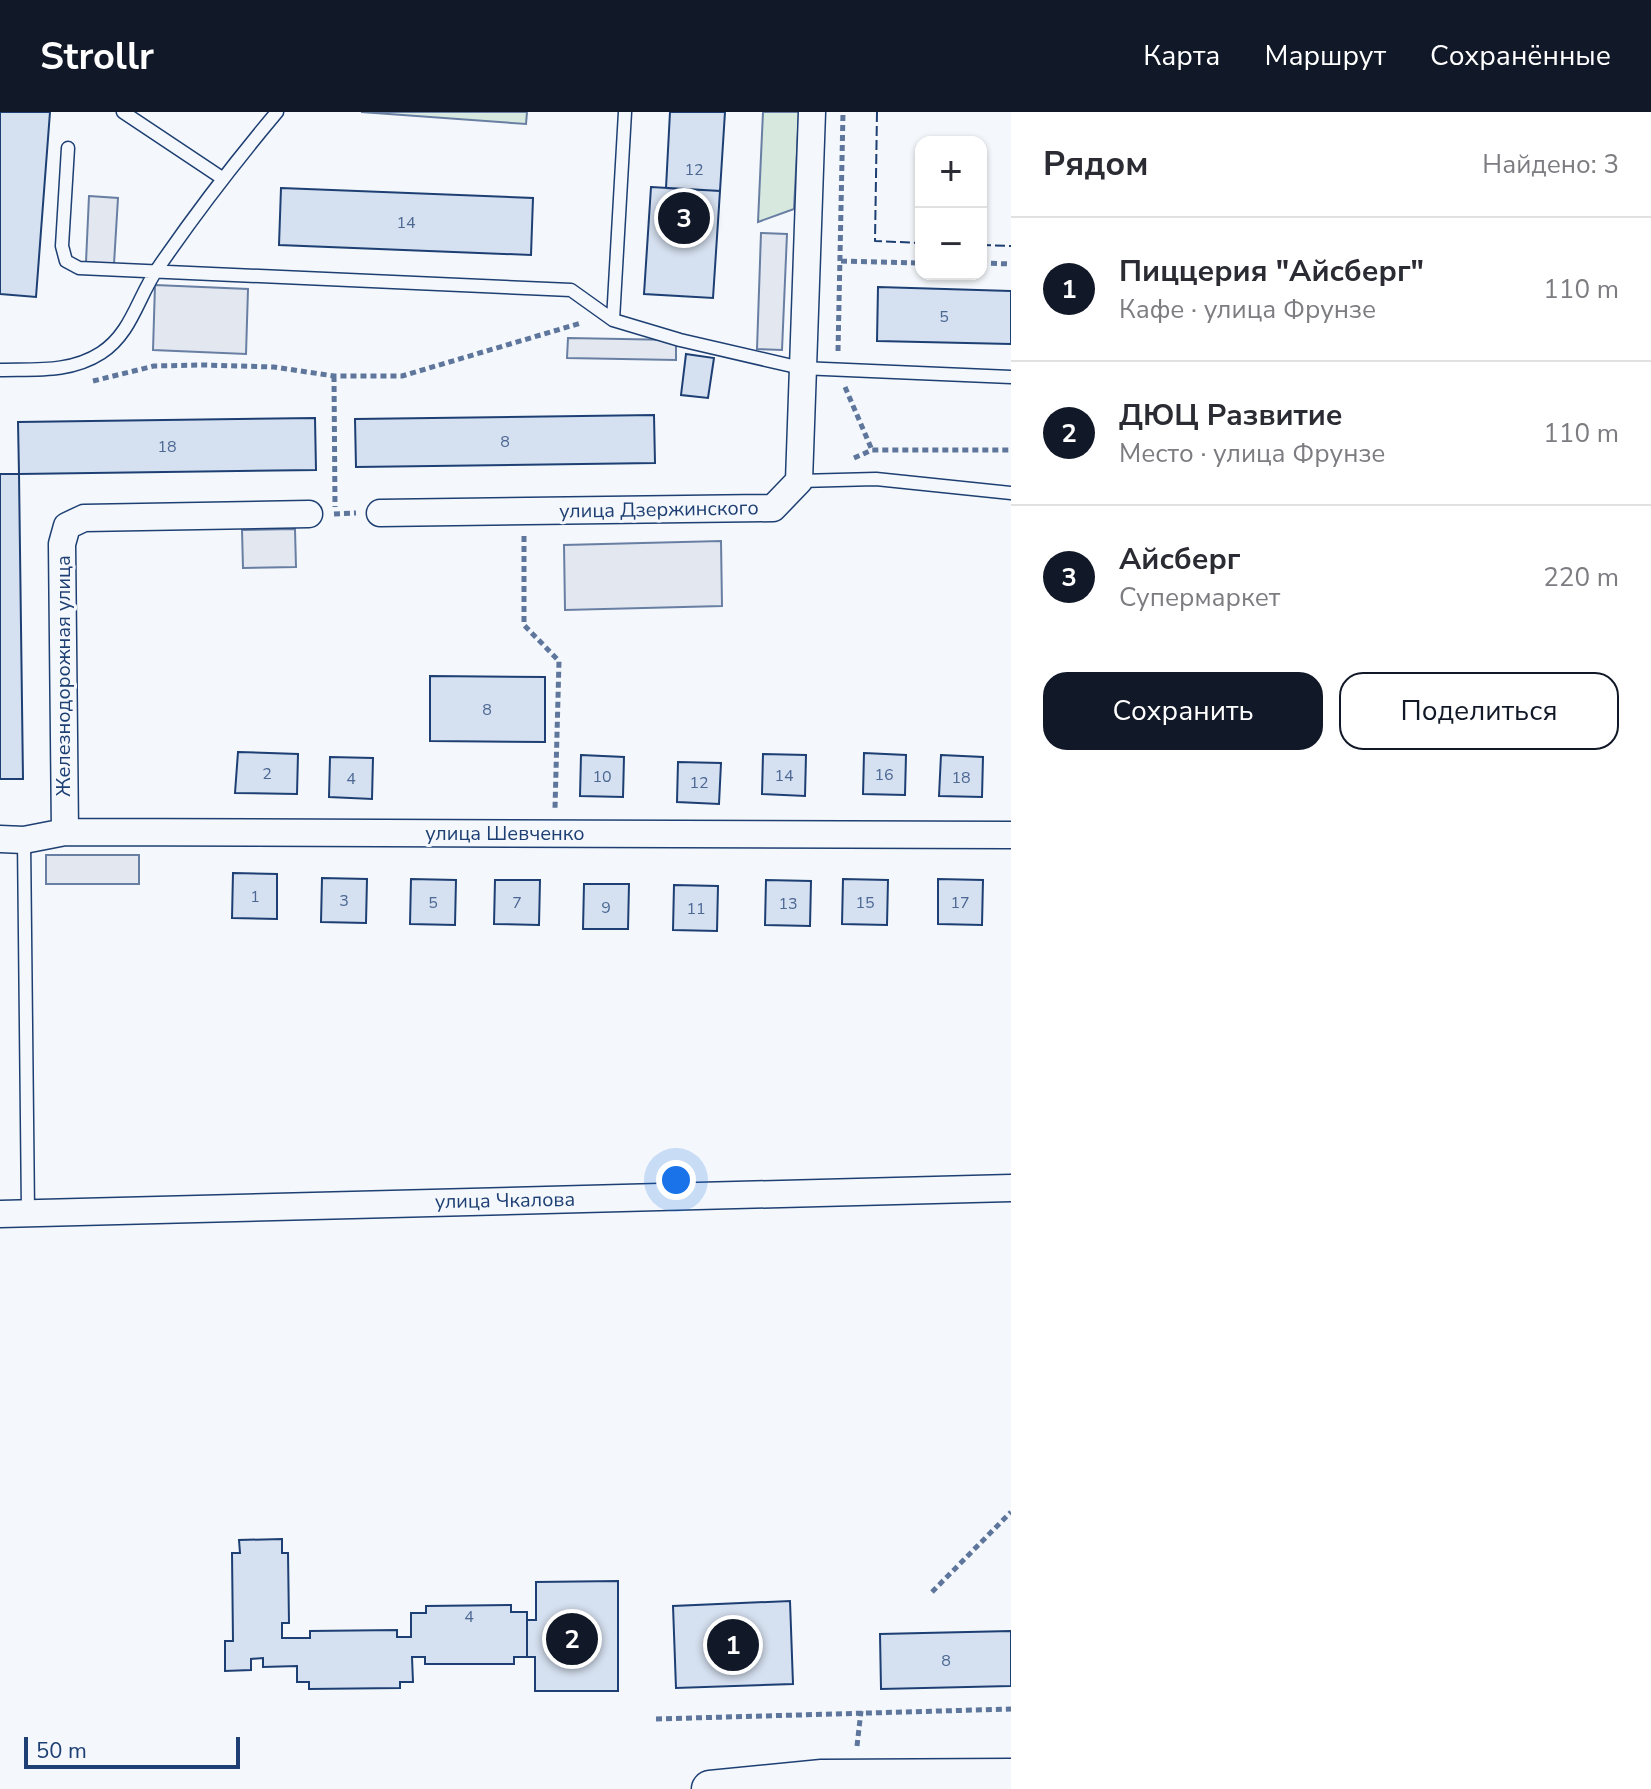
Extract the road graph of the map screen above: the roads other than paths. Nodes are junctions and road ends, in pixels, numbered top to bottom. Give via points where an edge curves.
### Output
1 (123, 112) edge
2 (277, 112) edge
3 (625, 112) edge
4 (812, 112) edge
5 (68, 148) dead end
6 (222, 178) junction
7 (155, 272) junction
8 (613, 320) junction
9 (801, 368) junction
10 (0, 370) edge
11 (1011, 377) edge
12 (799, 481) junction
13 (1011, 493) edge
14 (380, 513) road end
15 (309, 514) road end
16 (65, 832) junction
17 (1011, 835) edge
18 (12, 839) edge
19 (1011, 1188) edge
20 (28, 1212) junction
21 (0, 1214) edge
22 (1011, 1777) edge
23 (727, 1788) edge

1 - 6 lane
2 - 6 lane
3 - 8 lane
4 - 9 street
5 - 7 lane via 62,246 66,261 79,268
6 - 7 lane
7 - 8 lane via 571,290
7 - 10 lane via 128,326 102,353 68,368
8 - 9 lane
9 - 11 lane
9 - 12 street
12 - 13 lane via 876,479
12 - 14 street, улица Дзержинского via 773,508
15 - 16 street, Железнодорожная улица via 84,518 67,526 62,544
16 - 17 street, улица Шевченко
16 - 18 street, улица Шевченко
18 - 20 lane
19 - 20 street, улица Чкалова
20 - 21 street, улица Чкалова
22 - 23 street via 822,1778

